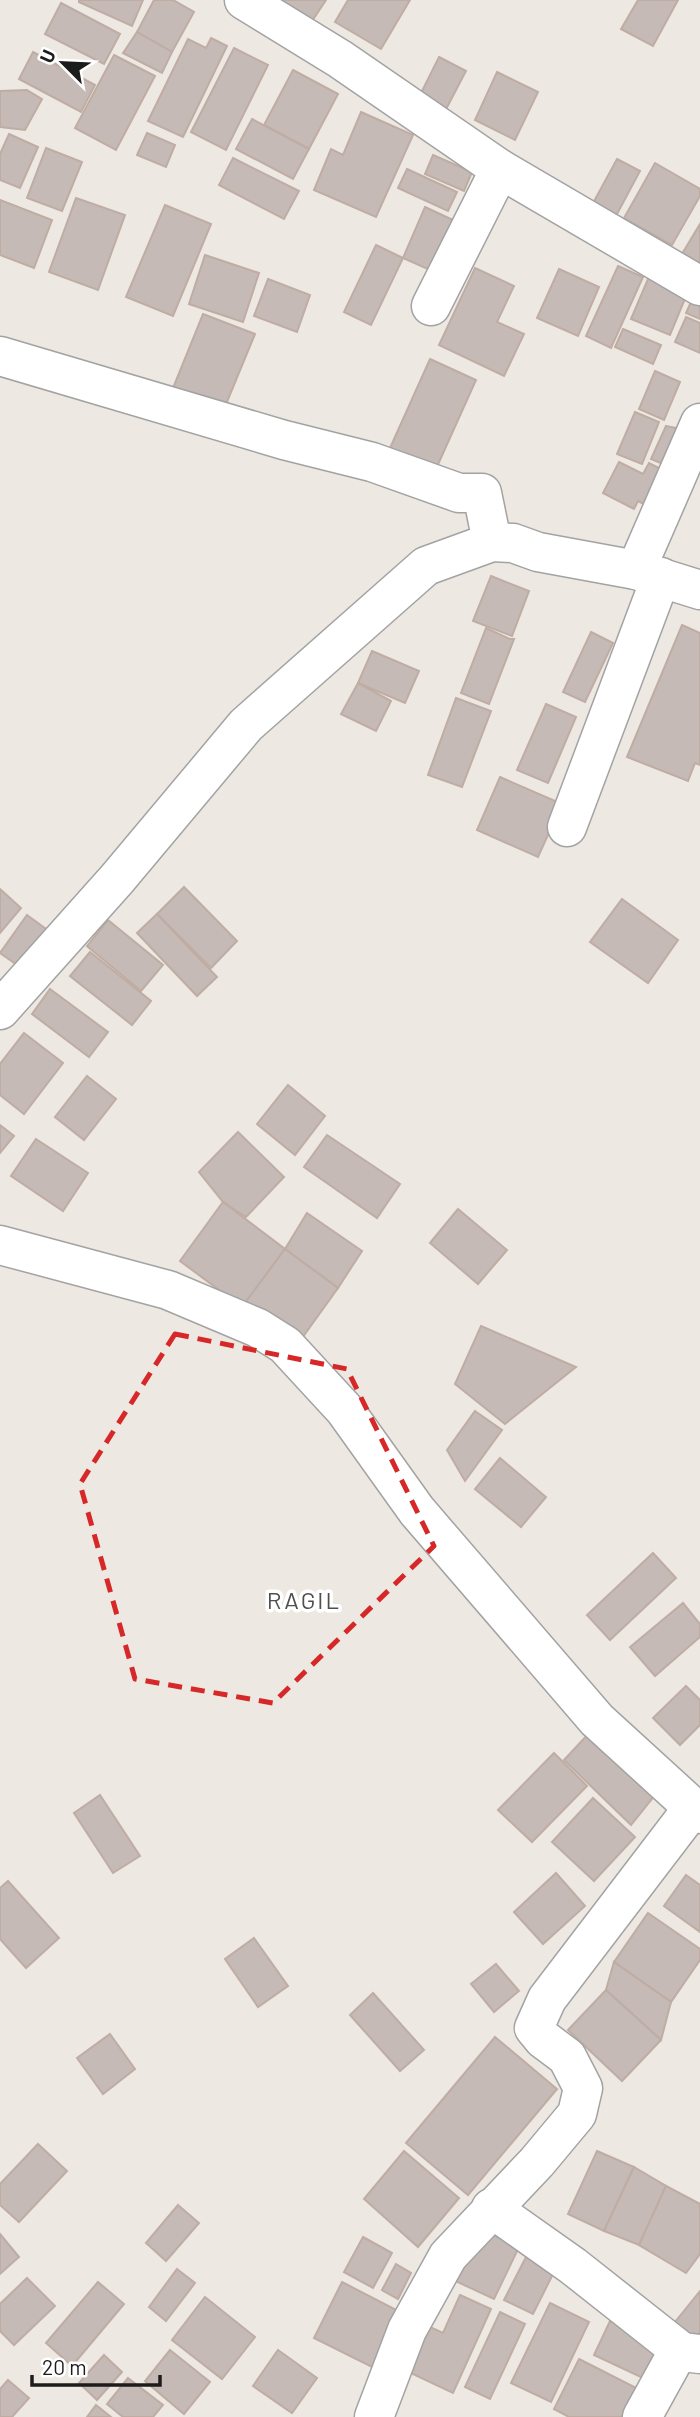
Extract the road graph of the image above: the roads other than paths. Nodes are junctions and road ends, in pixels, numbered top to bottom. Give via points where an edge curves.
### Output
1 (244, 0) edge
2 (500, 169) junction
3 (700, 286) edge
4 (431, 306) dead end
5 (0, 356) edge
6 (700, 423) edge
7 (492, 542) junction
8 (648, 574) junction
9 (700, 590) edge
10 (567, 827) dead end
11 (0, 1010) edge
12 (0, 1245) edge
13 (696, 1812) edge
14 (491, 2208) junction
15 (691, 2353) edge
16 (374, 2417) edge
17 (642, 2417) edge

1 - 2 street via 340,59
2 - 3 street
2 - 4 street
5 - 7 street via 372,462 459,494 482,493
6 - 8 street
7 - 8 street
7 - 11 street via 426,566 246,725
8 - 9 street
8 - 10 street
12 - 13 street via 168,1290 258,1328 285,1345 344,1409 417,1511 588,1710
13 - 14 street via 547,1999 534,2028 567,2057 583,2088 577,2114
14 - 15 street
14 - 16 street via 448,2256 407,2330
15 - 17 street via 675,2357

